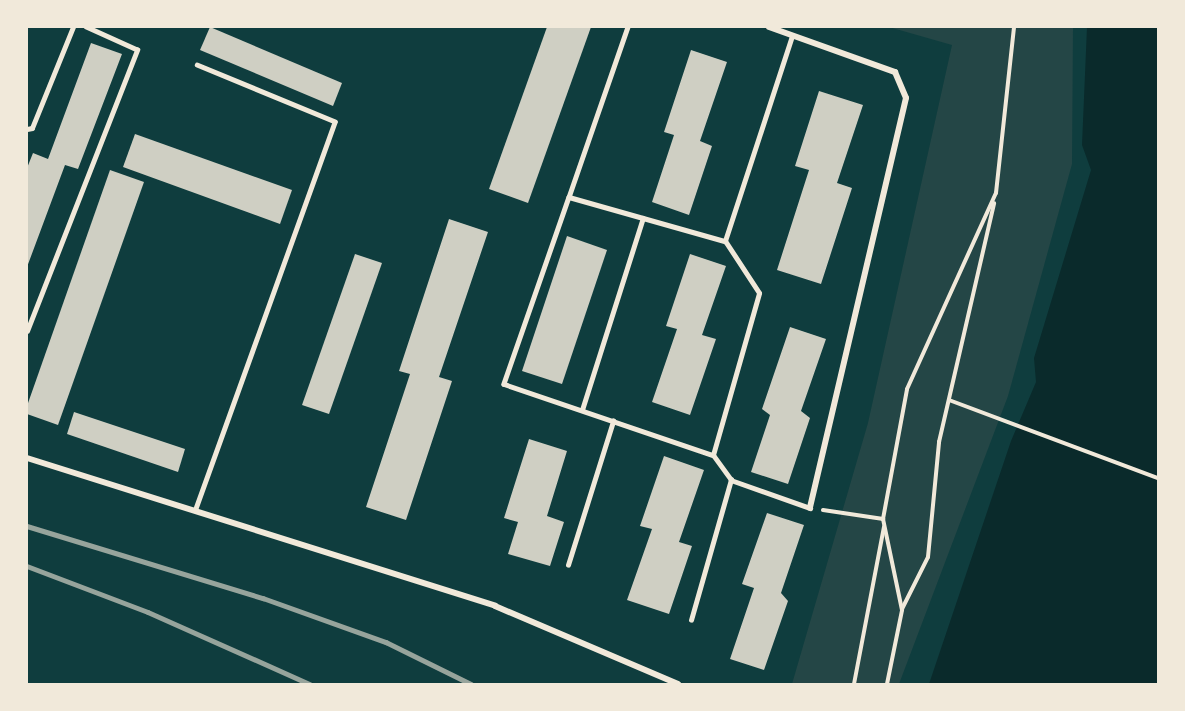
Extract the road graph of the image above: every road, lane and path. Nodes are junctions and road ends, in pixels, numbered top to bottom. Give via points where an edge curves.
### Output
1 (73, 27) edge
2 (86, 27) edge
3 (628, 27) edge
4 (769, 27) edge
5 (1014, 27) edge
6 (792, 36) junction
7 (197, 65) dead end
8 (27, 129) edge
9 (996, 194) junction
10 (569, 197) junction
11 (643, 218) junction
12 (725, 241) junction
13 (27, 331) edge
14 (949, 400) junction
15 (582, 410) junction
16 (613, 421) junction
17 (714, 455) junction
18 (27, 458) edge
19 (1158, 478) edge
20 (731, 480) junction
21 (810, 508) junction
22 (195, 510) junction
23 (884, 521) junction
24 (568, 565) dead end
25 (902, 610) junction
26 (691, 620) dead end
27 (678, 684) edge
28 (854, 684) edge
29 (887, 684) edge

1 - 8 lane via 32,128
2 - 13 lane via 136,50
3 - 10 lane
4 - 6 street
5 - 9 path
6 - 12 lane
6 - 21 street via 895,72 906,98
7 - 22 lane via 335,122
9 - 14 path
9 - 23 path via 907,389
10 - 11 lane
10 - 15 lane via 504,384
11 - 12 lane
11 - 15 lane
12 - 17 lane via 759,293
14 - 19 path
14 - 25 path via 939,442 928,557
15 - 16 lane
16 - 17 lane
16 - 24 lane
17 - 20 lane
18 - 22 street
20 - 21 lane
20 - 26 lane
21 - 23 path
22 - 27 street via 495,606
23 - 25 path
23 - 28 path
25 - 29 path

